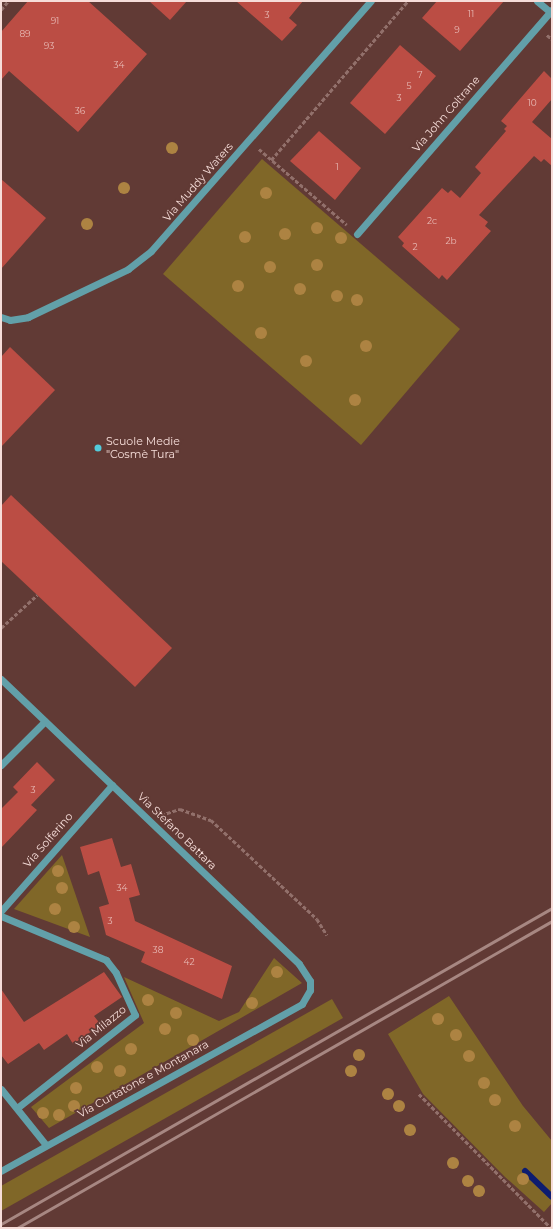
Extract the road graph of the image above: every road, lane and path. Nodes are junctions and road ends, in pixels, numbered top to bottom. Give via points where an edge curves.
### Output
1 (8, 1) edge
2 (372, 1) edge
3 (408, 1) edge
4 (537, 1) edge
5 (1, 10) edge
6 (551, 11) edge
7 (249, 141) junction
8 (271, 160) junction
9 (357, 234) joint
10 (1, 317) edge
11 (37, 595) dead end
12 (1, 628) edge
13 (1, 679) edge
14 (45, 721) junction
15 (1, 765) edge
16 (112, 785) junction
17 (150, 821) junction
18 (1, 911) edge
19 (1, 916) edge
20 (327, 935) dead end
21 (296, 1007) joint
22 (1, 1089) edge
23 (419, 1094) dead end
24 (18, 1107) junction
25 (46, 1145) junction
26 (1, 1172) edge
27 (551, 1228) edge

1 - 5 path
2 - 7 street, Via Muddy Waters
3 - 8 path
4 - 6 street
6 - 9 street, Via John Coltrane
7 - 8 path
7 - 10 street, Via Muddy Waters via 160,242 140,261 28,317 10,320
8 - 9 path
11 - 12 path
13 - 14 street, Via Stefano Battara
14 - 15 street
14 - 16 street, Via Stefano Battara
16 - 17 street, Via Stefano Battara
16 - 18 street, Via Solferino
17 - 20 path via 168,811 180,809 211,820 317,919
17 - 21 street, Via Stefano Battara via 299,964 310,982 310,990 307,998
19 - 24 street, Via Milazzo via 106,960 116,972 136,1015
21 - 25 street, Via Curtatone e Montanara
22 - 24 street
23 - 27 path
24 - 25 street
25 - 26 street, Via Curtatone e Montanara

